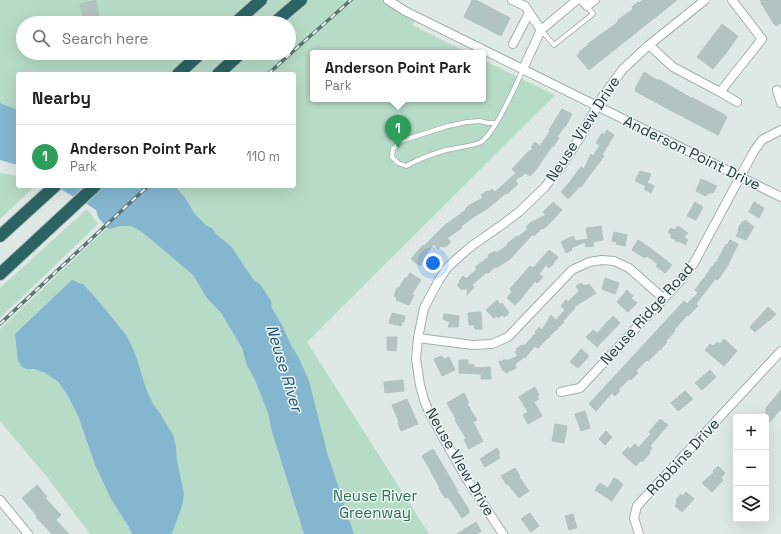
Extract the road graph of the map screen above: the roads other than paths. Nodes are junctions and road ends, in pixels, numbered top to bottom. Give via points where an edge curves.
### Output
1 (261, 0) edge
2 (301, 0) edge
3 (388, 0) edge
4 (512, 0) edge
5 (577, 0) edge
6 (595, 0) edge
7 (706, 0) edge
8 (732, 0) edge
9 (584, 3) edge
10 (529, 13) junction
11 (243, 16) edge
12 (282, 16) edge
13 (540, 30) junction
14 (513, 44) dead end
15 (648, 45) junction
16 (484, 50) edge
17 (486, 51) edge
18 (194, 60) edge
19 (233, 60) edge
20 (523, 69) junction
21 (180, 72) edge
22 (220, 72) edge
23 (777, 90) dead end
24 (720, 92) junction
25 (738, 102) dead end
26 (781, 103) edge
27 (598, 106) junction
28 (496, 123) junction
29 (781, 130) edge
30 (741, 177) junction
31 (53, 188) edge
32 (93, 188) edge
33 (781, 197) edge
34 (0, 236) edge
35 (0, 274) edge
36 (664, 299) junction
37 (418, 338) junction
38 (781, 351) edge
39 (561, 392) dead end
40 (0, 500) edge
41 (28, 534) edge
42 (503, 534) edge
43 (639, 534) edge

1 - 11 highway
2 - 12 highway
3 - 16 street, Anderson Point Drive
4 - 10 street via 525,6
5 - 13 street
6 - 9 street
7 - 15 street, Neuse View Drive
8 - 24 street via 762,39
9 - 13 lane via 593,14 554,45
10 - 13 street
10 - 14 street
13 - 20 street
15 - 24 street via 673,67
15 - 27 street, Neuse View Drive via 623,69
17 - 20 street, Anderson Point Drive
18 - 21 highway
19 - 22 highway
20 - 27 street, Anderson Point Drive
20 - 28 lane
23 - 26 street
24 - 25 street
27 - 30 street, Anderson Point Drive
27 - 37 street, Neuse View Drive via 560,168 544,188 447,268 424,308
28 - 28 lane via 467,122 419,135 401,141 393,149 392,157 406,166 445,150 480,142
29 - 30 street, Neuse Ridge Road via 762,140
30 - 33 street, Anderson Point Drive
30 - 36 street, Neuse Ridge Road via 694,263
31 - 34 highway
32 - 35 highway
36 - 37 street via 629,268 614,261 589,262 572,270 508,337 492,344 473,345
36 - 39 street, Neuse Ridge Road via 580,388
37 - 42 street, Neuse View Drive via 416,359 424,400 430,414 466,478
38 - 43 street, Robbins Drive via 637,506 634,518
40 - 41 street

